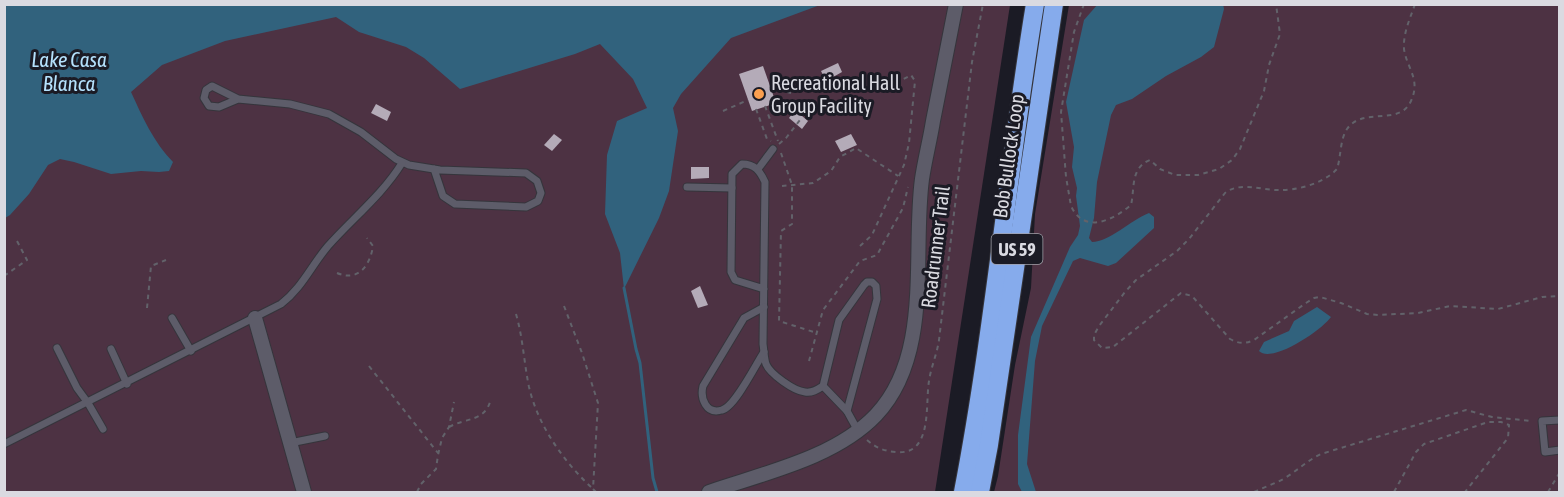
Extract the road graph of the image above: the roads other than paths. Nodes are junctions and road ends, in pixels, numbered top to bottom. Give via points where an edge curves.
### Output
1 (956, 4) edge
2 (1035, 4) edge
3 (1054, 4) edge
4 (238, 99) junction
5 (776, 147) road end
6 (402, 163) junction
7 (758, 169) junction
8 (434, 170) junction
9 (687, 188) dead end
10 (732, 188) junction
11 (764, 289) junction
12 (764, 307) junction
13 (172, 318) dead end
14 (255, 318) junction
15 (57, 348) dead end
16 (111, 349) dead end
17 (192, 351) junction
18 (764, 351) junction
19 (127, 384) junction
20 (823, 387) junction
21 (88, 403) junction
22 (847, 411) junction
23 (1560, 420) edge
24 (103, 429) dead end
25 (860, 433) junction
26 (325, 436) dead end
27 (290, 443) junction
28 (4, 444) edge
29 (1560, 450) edge
30 (304, 492) edge
31 (709, 492) edge
32 (963, 492) edge
33 (980, 492) edge

1 - 25 street via 922,178 916,308 909,348 891,395
2 - 32 highway, Bob Bullock Loop / US 59
3 - 33 highway, Bob Bullock Loop / US 59
4 - 4 lane via 212,86 204,98 216,108
4 - 6 lane via 283,103 329,114
5 - 7 lane
6 - 8 lane
6 - 14 lane via 320,256 296,291
7 - 10 lane via 749,164 736,168
7 - 11 lane via 765,182
8 - 8 lane via 443,196 455,204 526,207 540,197 539,184 526,173
9 - 10 lane
10 - 11 lane via 730,272 735,280
11 - 12 lane
12 - 18 lane
12 - 18 lane via 744,318 738,327 703,386 705,405 719,411 729,406
13 - 17 lane
14 - 17 lane
14 - 27 street
15 - 21 lane
16 - 19 lane
17 - 19 lane
18 - 20 lane via 769,369 795,389 808,393
19 - 21 lane
20 - 22 lane
20 - 22 lane via 840,317 864,285 872,282 877,299
21 - 24 lane
21 - 28 lane
22 - 25 lane
23 - 29 lane via 1542,421 1545,452
25 - 31 street via 823,452
26 - 27 lane
27 - 30 street

